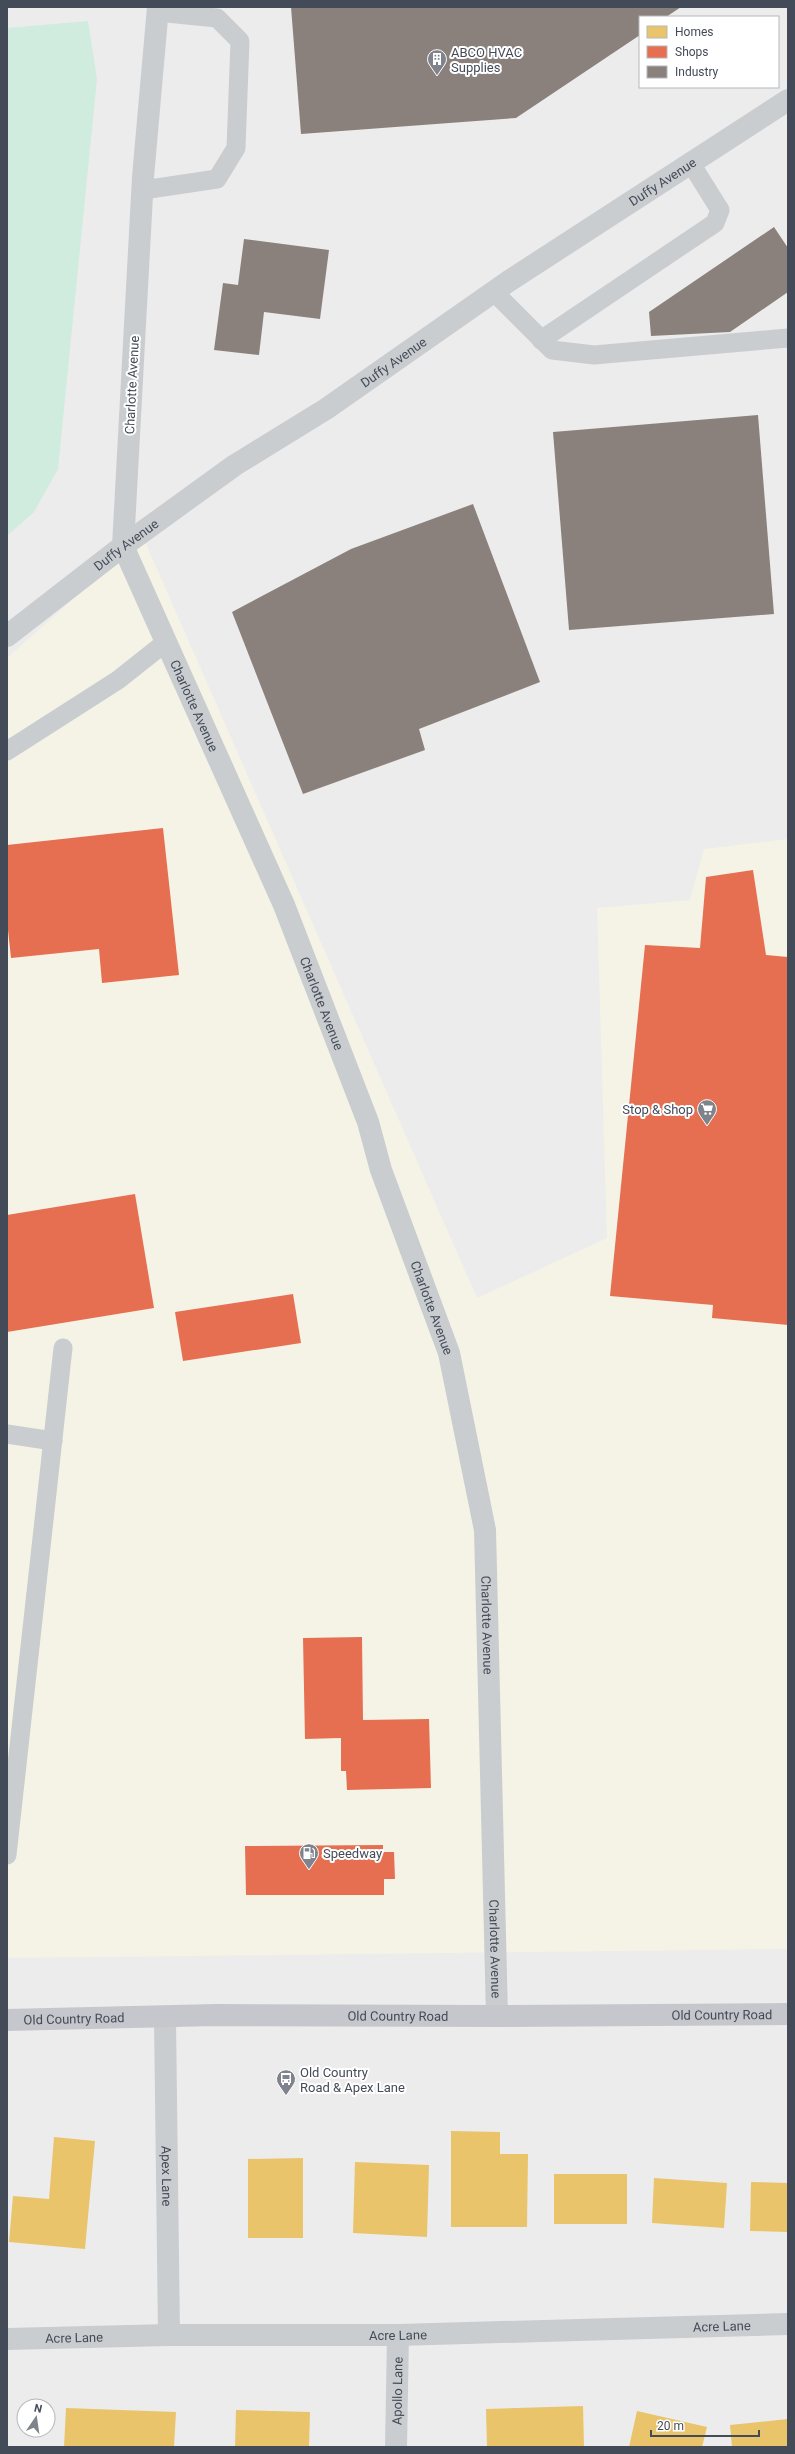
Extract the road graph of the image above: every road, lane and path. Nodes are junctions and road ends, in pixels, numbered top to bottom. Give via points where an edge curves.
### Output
1 (158, 9) edge
2 (788, 100) edge
3 (690, 162) junction
4 (143, 190) junction
5 (494, 292) junction
6 (788, 338) edge
7 (541, 340) junction
8 (123, 546) junction
9 (7, 636) edge
10 (166, 642) junction
11 (7, 751) edge
12 (63, 1348) dead end
13 (7, 1434) edge
14 (53, 1441) junction
15 (7, 1855) edge
16 (788, 2014) edge
17 (497, 2016) junction
18 (165, 2018) junction
19 (7, 2020) edge
20 (788, 2324) edge
21 (169, 2335) junction
22 (398, 2335) junction
23 (7, 2339) edge
24 (396, 2447) edge

1 - 4 street, Charlotte Avenue
1 - 4 lane via 218,18 240,41 236,148 217,179
2 - 3 street, Duffy Avenue
3 - 5 street, Duffy Avenue
3 - 7 lane via 720,210 715,223
4 - 8 street, Charlotte Avenue
5 - 7 lane
5 - 8 street, Duffy Avenue via 326,409 235,465
6 - 7 lane via 594,355 552,350
8 - 9 street, Duffy Avenue
8 - 10 street, Charlotte Avenue
10 - 11 lane via 118,680
10 - 17 street, Charlotte Avenue via 284,905 368,1122 381,1170 449,1353 486,1530
12 - 14 lane
13 - 14 lane
14 - 15 lane
16 - 17 main road, Old Country Road
17 - 18 main road, Old Country Road via 216,2015
18 - 19 main road, Old Country Road
18 - 21 street, Apex Lane
20 - 22 street, Acre Lane
21 - 22 street, Acre Lane
21 - 23 street, Acre Lane
22 - 24 street, Apollo Lane

